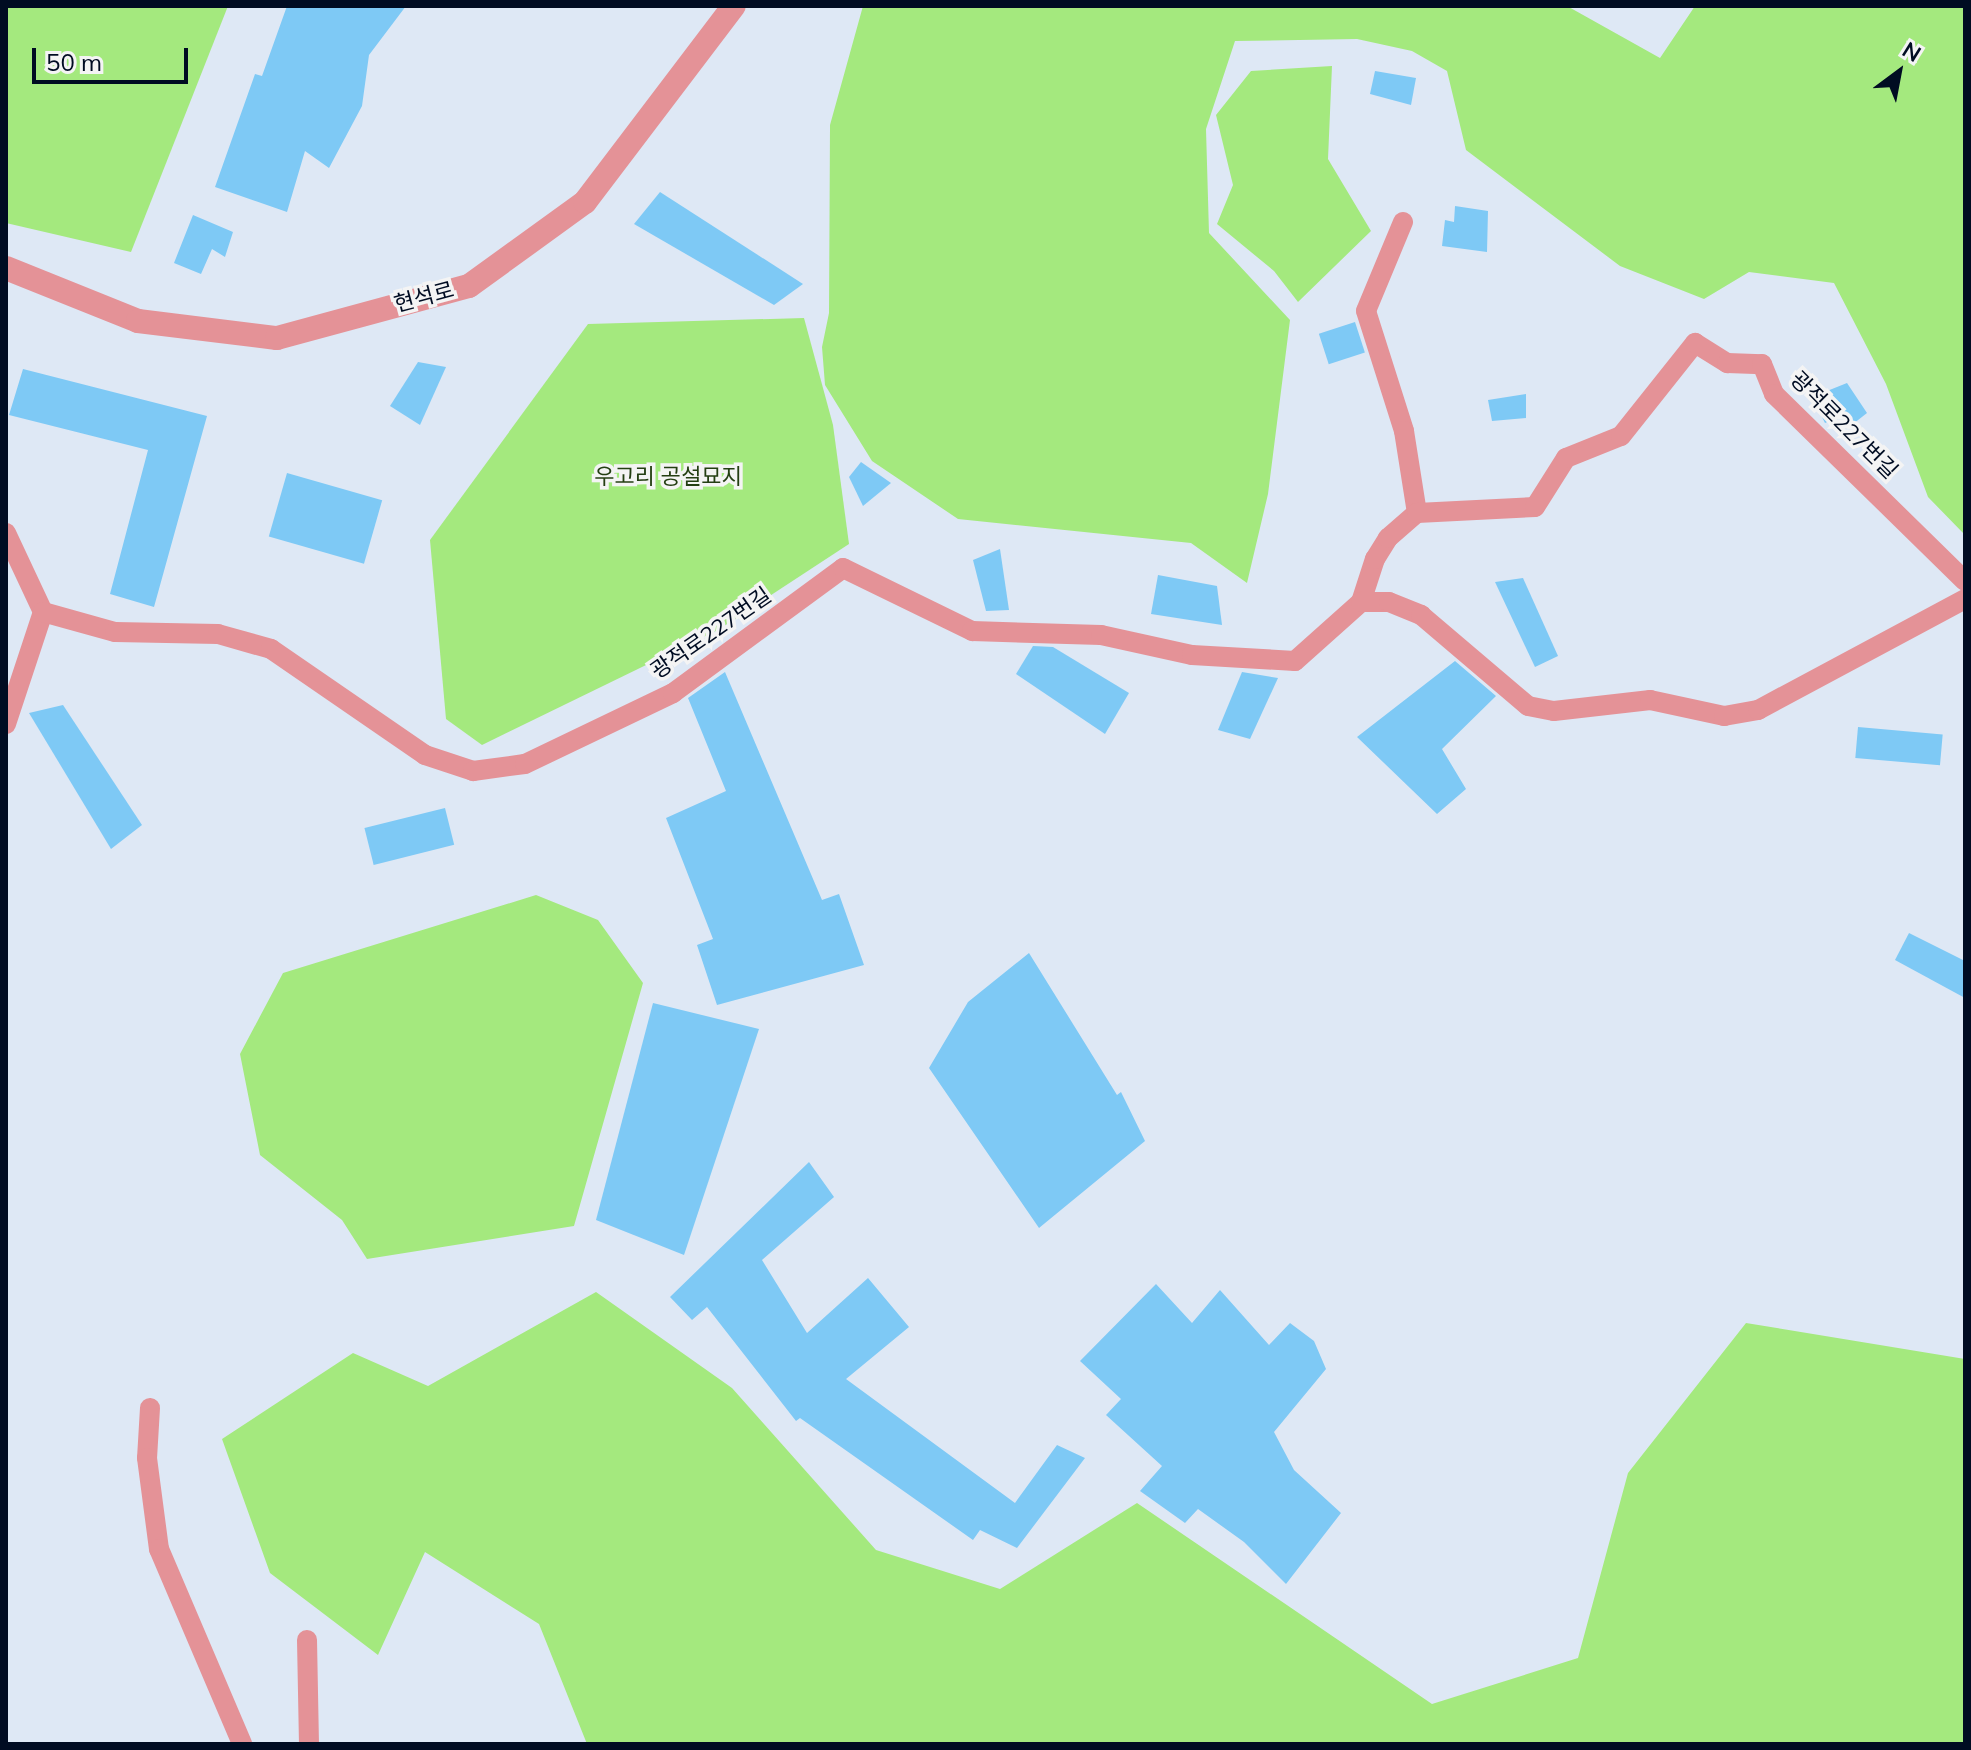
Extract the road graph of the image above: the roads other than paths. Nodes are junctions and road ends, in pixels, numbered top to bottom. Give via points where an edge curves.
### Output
1 (734, 6) edge
2 (1403, 222) dead end
3 (6, 268) edge
4 (1417, 513) junction
5 (6, 533) edge
6 (1965, 581) edge
7 (1965, 599) edge
8 (1361, 602) junction
9 (43, 612) junction
10 (6, 724) edge
11 (150, 1408) dead end
12 (307, 1640) dead end
13 (242, 1744) edge
14 (309, 1744) edge

1 - 3 street, 현석로 via 585,202 469,286 277,338 138,321
2 - 4 street via 1366,311 1404,431
4 - 6 street, 광적로227번길 via 1535,507 1566,458 1621,436 1695,343 1727,363 1762,364 1774,394
4 - 8 street via 1388,538
5 - 9 street
7 - 8 street via 1758,710 1724,716 1650,700 1554,711 1528,706 1421,615 1389,602
8 - 9 street, 광적로227번길 via 1295,661 1192,655 1101,635 972,631 843,568 673,693 525,764 473,771 425,755 271,649 218,634 115,632
9 - 10 street
11 - 13 street via 147,1458 159,1549
12 - 14 street

